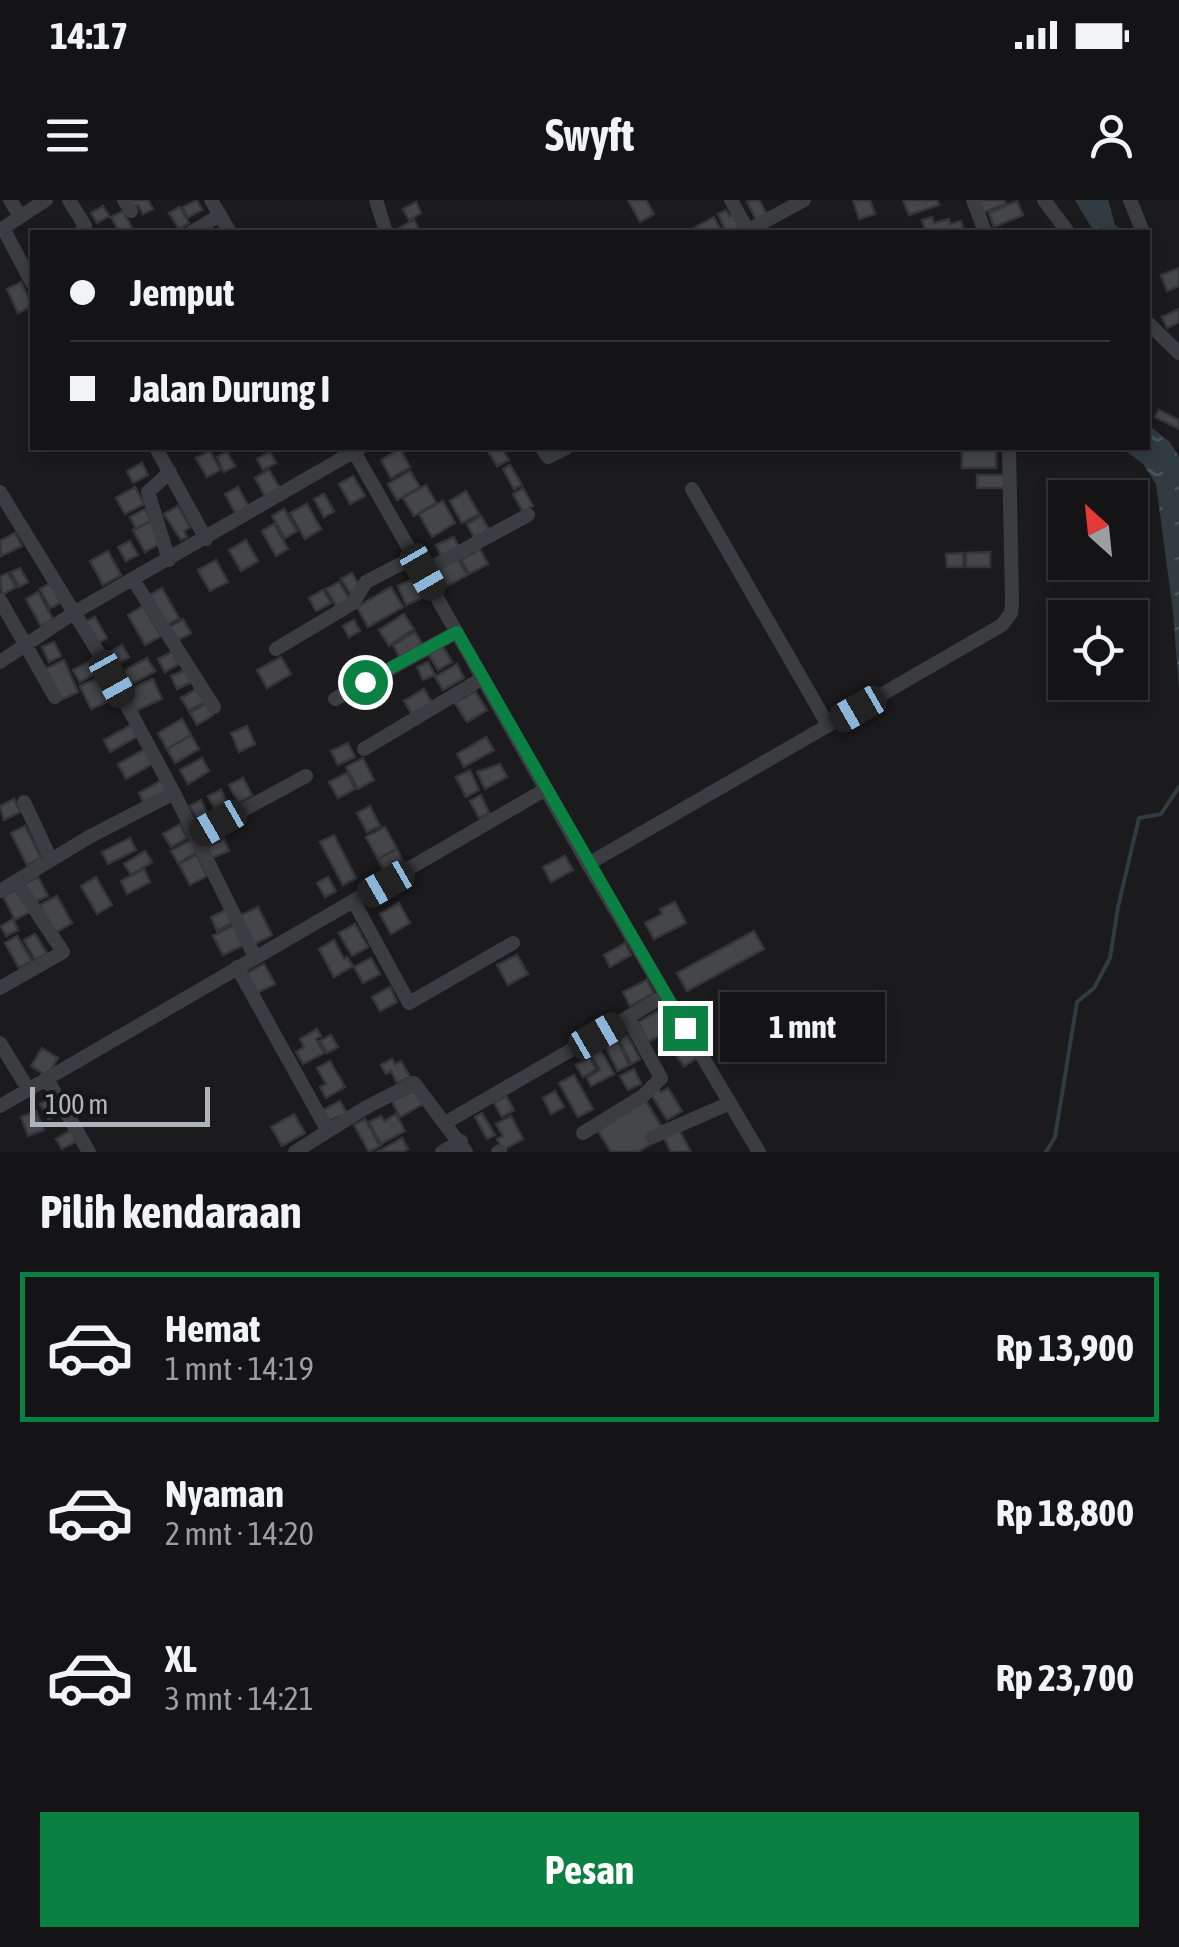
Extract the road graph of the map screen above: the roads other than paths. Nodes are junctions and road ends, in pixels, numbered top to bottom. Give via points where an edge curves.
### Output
1 (10, 200) edge
2 (46, 200) edge
3 (69, 200) edge
4 (211, 200) edge
5 (376, 200) edge
6 (731, 200) edge
7 (804, 200) edge
8 (973, 200) edge
9 (1044, 200) edge
10 (1130, 200) edge
11 (220, 215) junction
12 (20, 216) junction
13 (1, 229) edge
14 (82, 230) edge
15 (195, 230) edge
16 (229, 230) edge
17 (385, 230) edge
18 (745, 230) edge
19 (750, 230) edge
20 (985, 230) edge
21 (1066, 230) edge
22 (1142, 230) edge
23 (30, 280) edge
24 (1150, 324) edge
25 (1179, 354) edge
26 (157, 450) edge
27 (354, 450) edge
28 (357, 450) edge
29 (1009, 450) edge
30 (170, 472) junction
31 (692, 489) dead end
32 (0, 492) edge
33 (528, 515) dead end
34 (206, 539) junction
35 (414, 557) junction
36 (169, 560) junction
37 (423, 572) junction
38 (134, 581) junction
39 (0, 600) edge
40 (75, 612) junction
41 (457, 632) junction
42 (25, 648) junction
43 (276, 649) dead end
44 (0, 662) edge
45 (483, 678) junction
46 (55, 698) dead end
47 (335, 699) dead end
48 (214, 707) dead end
49 (828, 726) junction
50 (364, 749) dead end
51 (306, 776) dead end
52 (546, 788) junction
53 (174, 794) junction
54 (24, 802) dead end
55 (196, 836) junction
56 (52, 860) junction
57 (588, 864) junction
58 (16, 882) junction
59 (0, 891) edge
60 (354, 902) junction
61 (513, 943) dead end
62 (255, 957) junction
63 (237, 967) junction
64 (0, 988) edge
65 (666, 994) junction
66 (628, 1018) junction
67 (0, 1043) edge
68 (47, 1079) junction
69 (28, 1090) junction
70 (730, 1103) junction
71 (0, 1106) edge
72 (445, 1123) junction
73 (328, 1132) junction
74 (584, 1133) dead end
75 (652, 1137) dead end
76 (463, 1147) edge
77 (89, 1152) edge
78 (296, 1152) edge
79 (442, 1152) edge
80 (759, 1152) edge

1 - 12 street
2 - 12 street
3 - 14 street
4 - 11 street
5 - 17 street
6 - 18 street
7 - 19 street
8 - 20 street
9 - 21 street
10 - 22 street
11 - 15 street
11 - 16 street
12 - 13 street
13 - 23 street
24 - 25 street
26 - 30 street
27 - 34 street
28 - 35 street
29 - 49 street via 1008,619
30 - 34 street
30 - 36 street via 148,492
31 - 49 street
32 - 40 street
33 - 37 street
34 - 36 street
35 - 37 street
35 - 43 street via 366,582 349,606
36 - 38 street
37 - 41 street
38 - 40 street
38 - 48 street
39 - 42 street
40 - 42 street
40 - 53 street
41 - 45 street
41 - 47 street
42 - 44 street
42 - 46 street
45 - 50 street
45 - 52 street
49 - 57 street
51 - 55 street
52 - 57 street
52 - 60 street
53 - 55 street
53 - 56 street
54 - 56 street
55 - 62 street
56 - 58 street
57 - 65 street
58 - 59 street
58 - 64 street via 63,952
60 - 61 street via 409,1003
60 - 62 street
62 - 63 street
63 - 68 street
63 - 73 street
65 - 66 street
65 - 70 street
66 - 72 street
66 - 74 street via 661,1078
67 - 69 street
68 - 69 street
68 - 77 street
69 - 71 street
70 - 75 street
70 - 80 street
72 - 73 street via 414,1083
72 - 76 street
73 - 78 street
76 - 79 street

